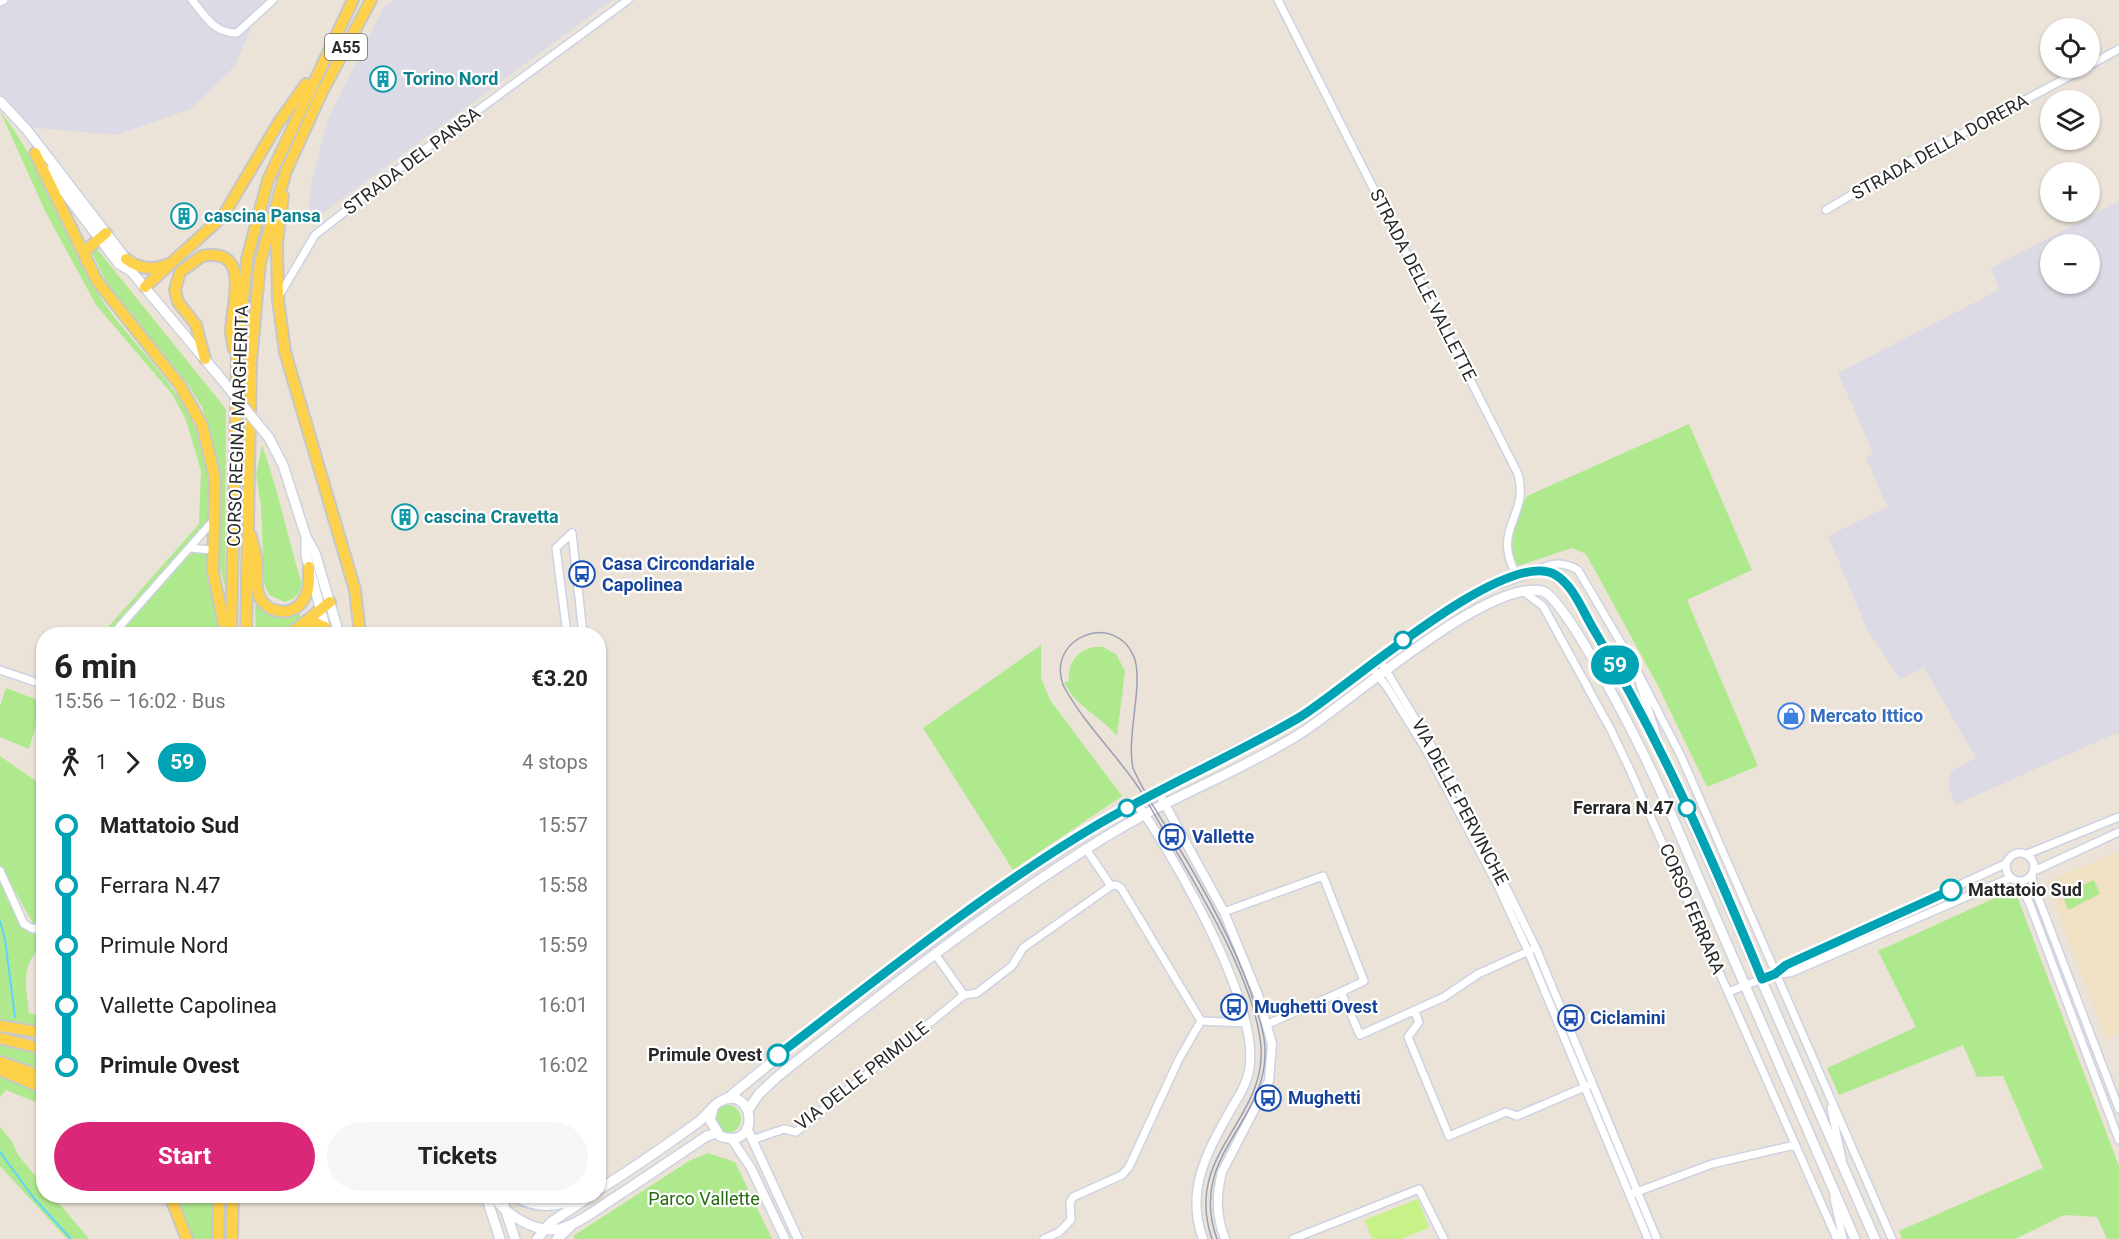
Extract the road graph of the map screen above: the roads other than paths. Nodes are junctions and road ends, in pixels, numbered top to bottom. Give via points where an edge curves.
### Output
1 (4, 0) edge
2 (192, 0) edge
3 (273, 0) edge
4 (353, 0) edge
5 (371, 0) edge
6 (628, 0) edge
7 (1278, 0) edge
8 (0, 2) edge
9 (2119, 49) edge
10 (2100, 59) edge
11 (322, 62) junction
12 (2066, 78) edge
13 (0, 101) edge
14 (18, 123) junction
15 (35, 153) junction
16 (286, 171) junction
17 (1826, 210) dead end
18 (103, 236) junction
19 (126, 259) junction
20 (177, 260) junction
21 (86, 261) junction
22 (131, 271) junction
23 (145, 287) junction
24 (278, 299) junction
25 (237, 358) junction
26 (205, 359) junction
27 (247, 520) junction
28 (213, 521) junction
29 (306, 537) junction
30 (190, 548) junction
31 (212, 550) junction
32 (309, 567) junction
33 (1535, 571) junction
34 (1517, 576) junction
35 (1524, 592) junction
36 (330, 602) junction
37 (320, 609) junction
38 (302, 625) junction
39 (119, 627) edge
40 (225, 627) edge
41 (231, 627) edge
42 (246, 627) edge
43 (299, 627) edge
44 (320, 627) edge
45 (325, 627) edge
46 (337, 627) edge
47 (359, 627) edge
48 (566, 627) edge
49 (582, 627) edge
50 (1379, 659) junction
51 (1370, 665) junction
52 (1634, 665) junction
53 (0, 670) edge
54 (1384, 673) junction
55 (36, 682) edge
56 (1663, 756) junction
57 (1157, 790) junction
58 (1136, 802) junction
59 (1162, 803) junction
60 (1144, 813) junction
61 (2119, 817) edge
62 (2119, 832) edge
63 (1086, 849) junction
64 (2026, 854) junction
65 (2006, 864) junction
66 (0, 871) edge
67 (2033, 873) junction
68 (2014, 880) junction
69 (1111, 886) junction
70 (1224, 912) junction
71 (36, 928) edge
72 (927, 942) junction
73 (1532, 949) junction
74 (935, 954) junction
75 (1775, 974) junction
76 (1762, 979) junction
77 (1745, 985) junction
78 (1341, 992) junction
79 (1728, 992) junction
80 (964, 995) junction
81 (1413, 1010) junction
82 (1201, 1021) junction
83 (1246, 1023) junction
84 (1268, 1024) junction
85 (0, 1026) edge
86 (36, 1032) edge
87 (0, 1038) edge
88 (36, 1047) edge
89 (0, 1062) edge
90 (0, 1070) edge
91 (36, 1074) edge
92 (1592, 1084) junction
93 (36, 1085) edge
94 (1584, 1087) junction
95 (1829, 1096) junction
96 (728, 1098) junction
97 (713, 1108) junction
98 (2119, 1109) edge
99 (748, 1110) junction
100 (747, 1128) junction
101 (717, 1133) junction
102 (731, 1138) junction
103 (752, 1140) junction
104 (2119, 1140) edge
105 (1795, 1145) junction
106 (1844, 1167) junction
107 (606, 1185) edge
108 (1832, 1186) junction
109 (1634, 1193) junction
110 (606, 1202) edge
111 (173, 1203) edge
112 (219, 1203) edge
113 (233, 1203) edge
114 (488, 1203) edge
115 (499, 1203) edge
116 (503, 1203) edge
117 (528, 1203) edge
118 (567, 1203) edge
119 (579, 1203) edge
120 (605, 1203) edge
121 (507, 1213) junction
122 (576, 1222) junction
123 (1646, 1223) junction
124 (545, 1228) junction
125 (187, 1239) edge
126 (218, 1239) edge
127 (232, 1239) edge
128 (500, 1239) edge
129 (515, 1239) edge
130 (537, 1239) edge
131 (557, 1239) edge
132 (785, 1239) edge
133 (798, 1239) edge
134 (1044, 1239) edge
135 (1203, 1239) edge
136 (1225, 1239) edge
137 (1293, 1239) edge
138 (1444, 1239) edge
139 (1648, 1239) edge
140 (1657, 1239) edge
141 (1837, 1239) edge
142 (1843, 1239) edge
143 (1855, 1239) edge
144 (1875, 1239) edge
145 (1892, 1239) edge

1 - 8 street
2 - 3 street via 214,27 226,33 237,33
4 - 11 main road, A55
5 - 16 main road, CORSO REGINA MARGHERITA / A55
6 - 24 street, STRADA DEL PANSA via 315,235
7 - 34 street, STRADA DELLE VALLETTE via 1518,474 1522,490 1505,545
9 - 10 street
11 - 20 main road via 279,122 223,216
11 - 25 main road, CORSO REGINA MARGHERITA / A55 via 268,180 257,218 247,259
12 - 17 street, STRADA DELLA DORERA
13 - 14 main road
14 - 15 main road
14 - 18 main road
15 - 18 main road
15 - 21 main road
16 - 24 main road via 277,242
16 - 27 main road, CORSO REGINA MARGHERITA via 270,223 255,299
18 - 19 main road
18 - 21 main road via 85,251
18 - 22 main road via 119,264
19 - 20 main road via 149,268
19 - 22 main road
20 - 23 main road
21 - 28 main road via 106,295 179,384 195,410 216,477
22 - 23 main road
23 - 26 main road
24 - 47 main road via 285,352 355,590
25 - 26 main road via 231,333 236,274 226,260 207,255 180,272 175,290 178,302 196,325
25 - 41 main road, CORSO REGINA MARGHERITA
26 - 29 main road, bridge via 269,438
27 - 32 main road via 257,561 258,592 267,606 284,612 300,604 308,590
27 - 42 main road, CORSO REGINA MARGHERITA
28 - 30 street, CORSO REGINA MARGHERITA
28 - 31 main road
29 - 32 main road
29 - 36 main road via 315,552
30 - 31 street, CORSO REGINA MARGHERITA
30 - 39 street, CORSO REGINA MARGHERITA
31 - 40 main road
32 - 37 main road
33 - 34 main road
33 - 52 street, CORSO FERRARA via 1557,563 1578,570
33 - 56 main road, CORSO FERRARA via 1550,572 1569,588 1629,689
34 - 50 main road via 1436,616
35 - 54 main road via 1500,598 1457,621
35 - 77 main road, CORSO FERRARA via 1542,591 1551,596 1587,651 1652,771
35 - 79 street, CORSO FERRARA via 1543,606 1611,730
36 - 37 main road
36 - 46 main road
37 - 38 main road
37 - 45 main road
38 - 43 main road
38 - 44 main road via 313,622
48 - 49 street via 556,548 572,533
50 - 51 main road
50 - 54 street, VIA DELLE PERVINCHE
51 - 54 street, VIA DELLE PERVINCHE
51 - 57 main road via 1303,715
52 - 56 street, CORSO FERRARA
52 - 75 street, CORSO FERRARA via 1681,756
53 - 55 street
54 - 59 main road via 1294,738
54 - 73 street, VIA DELLE PERVINCHE
56 - 76 main road, CORSO FERRARA
57 - 58 main road
57 - 59 street
58 - 60 street
58 - 72 main road
59 - 60 main road
59 - 70 street
60 - 63 main road
60 - 83 street via 1205,922
61 - 64 street
62 - 67 street
63 - 69 street
63 - 74 main road
64 - 65 street via 2014,854
64 - 67 street via 2033,861
65 - 68 street via 2006,872
65 - 75 street via 1786,965
66 - 71 street via 24,924
67 - 68 street via 2026,880
67 - 98 street via 2033,884
68 - 75 street via 1790,973
68 - 104 street via 2029,903
69 - 80 street, VIA DELLE PRIMULE via 1023,948 1012,966 977,993
69 - 82 street via 1121,888
70 - 78 street via 1323,876 1364,981
70 - 84 street
72 - 74 main road
72 - 96 main road
73 - 81 street
73 - 92 street, VIA DELLE PERVINCHE
73 - 94 street, VIA DELLE PERVINCHE
74 - 80 street
74 - 99 main road via 777,1077
75 - 76 street
75 - 95 street, CORSO FERRARA
76 - 77 street
76 - 106 main road, CORSO FERRARA
77 - 79 street
77 - 108 main road, CORSO FERRARA
78 - 81 street via 1360,1035
78 - 84 street
79 - 105 street, CORSO FERRARA
80 - 103 street, VIA DELLE PRIMULE via 796,1132 784,1129
81 - 94 street via 1419,1022 1408,1037 1449,1136 1506,1112 1516,1116
82 - 83 street
82 - 134 street via 1129,1167 1122,1175 1073,1197 1071,1220
83 - 135 street via 1251,1045 1249,1074 1210,1146 1198,1178 1197,1216
84 - 136 street via 1272,1053 1269,1081 1219,1184 1217,1213
85 - 86 main road
87 - 88 main road
89 - 91 main road
90 - 93 main road
92 - 94 street
92 - 109 street, VIA DELLE PERVINCHE
94 - 109 street, VIA DELLE PERVINCHE
95 - 106 street, CORSO FERRARA
95 - 145 street, CORSO FERRARA
96 - 97 main road
96 - 99 main road via 741,1102
97 - 101 main road via 710,1120
97 - 107 main road
99 - 100 main road
100 - 102 main road
100 - 103 street
101 - 102 main road
101 - 110 main road
102 - 132 street via 751,1168
103 - 133 street
105 - 109 street via 1712,1164
105 - 141 street, CORSO FERRARA
106 - 144 main road, CORSO FERRARA
108 - 142 street, CORSO FERRARA
108 - 143 main road, CORSO FERRARA
109 - 123 street, VIA DELLE PERVINCHE
111 - 125 main road
112 - 126 main road
113 - 127 main road
114 - 128 main road
115 - 121 main road
116 - 121 main road
117 - 118 main road via 546,1207
119 - 124 main road
120 - 122 main road
121 - 124 main road via 519,1221
121 - 129 main road
122 - 124 main road
122 - 131 main road
123 - 139 street, VIA DELLE PERVINCHE
123 - 140 street, VIA DELLE PERVINCHE
124 - 130 main road
137 - 138 street via 1419,1189

